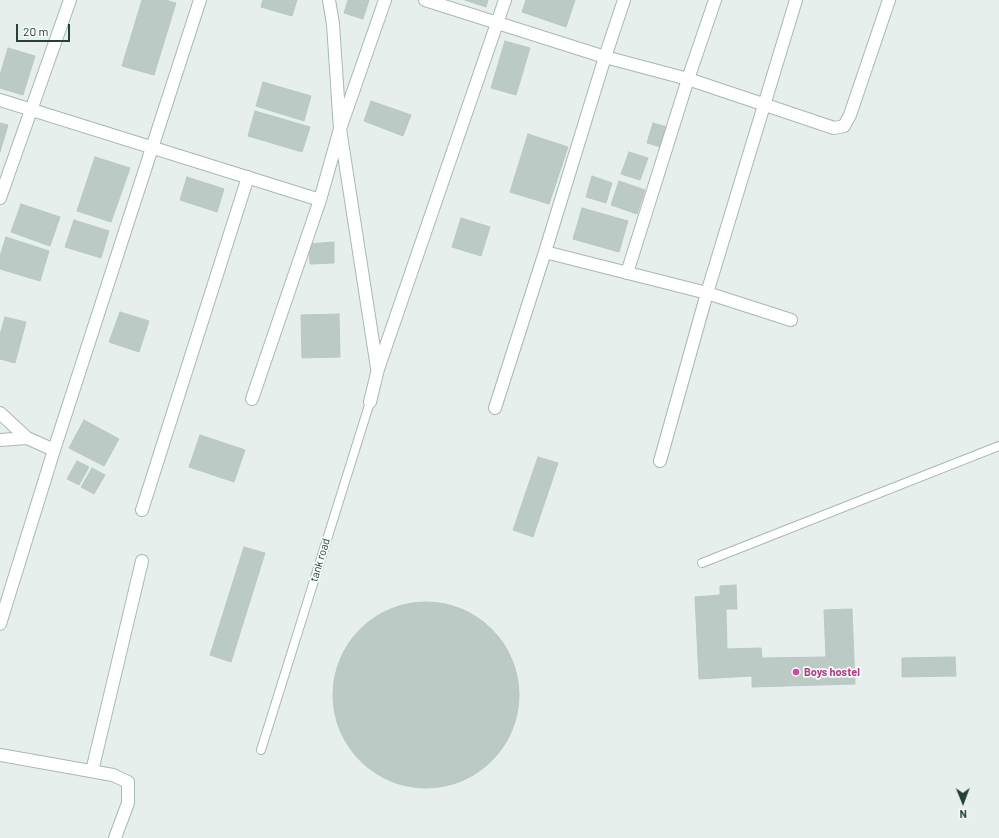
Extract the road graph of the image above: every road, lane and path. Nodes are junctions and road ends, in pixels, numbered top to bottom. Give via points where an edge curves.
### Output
1 (70, 0) edge
2 (200, 0) edge
3 (329, 0) edge
4 (385, 0) edge
5 (425, 0) edge
6 (505, 0) edge
7 (624, 0) edge
8 (714, 0) edge
9 (796, 0) edge
10 (889, 0) edge
11 (498, 23) junction
12 (605, 58) junction
13 (688, 79) junction
14 (0, 100) edge
15 (764, 104) junction
16 (31, 110) junction
17 (340, 129) junction
18 (153, 147) junction
19 (248, 177) junction
20 (0, 198) edge
21 (320, 200) junction
22 (545, 252) junction
23 (627, 273) junction
24 (707, 294) junction
25 (791, 320) dead end
26 (378, 369) junction
27 (252, 399) dead end
28 (370, 402) joint
29 (495, 408) dead end
30 (0, 413) edge
31 (27, 438) junction
32 (0, 440) edge
33 (999, 446) edge
34 (54, 450) junction
35 (660, 461) dead end
36 (142, 510) dead end
37 (142, 561) dead end
38 (702, 563) dead end
39 (0, 624) edge
40 (260, 750) dead end
41 (0, 755) edge
42 (92, 772) junction
43 (115, 838) edge

1 - 16 street
2 - 18 street
3 - 17 street
4 - 17 street
5 - 11 street
6 - 11 street, tank road
7 - 12 street
8 - 13 street
9 - 15 street
10 - 15 street via 844,126 834,128
11 - 12 street
11 - 26 street, tank road
12 - 13 street
12 - 22 street
13 - 15 street
13 - 23 street
14 - 16 street
15 - 24 street
16 - 18 street
16 - 20 street
17 - 21 street
17 - 26 street
18 - 19 street
18 - 34 street
19 - 21 street
19 - 36 street
21 - 27 street
22 - 23 street
22 - 29 street
23 - 24 street
24 - 25 street
24 - 35 street
26 - 28 street, tank road
28 - 40 lane, tank road
30 - 31 street
31 - 32 street
31 - 34 street
33 - 38 lane
34 - 39 street
37 - 42 street
41 - 42 street
42 - 43 street via 113,775 128,782 128,803

